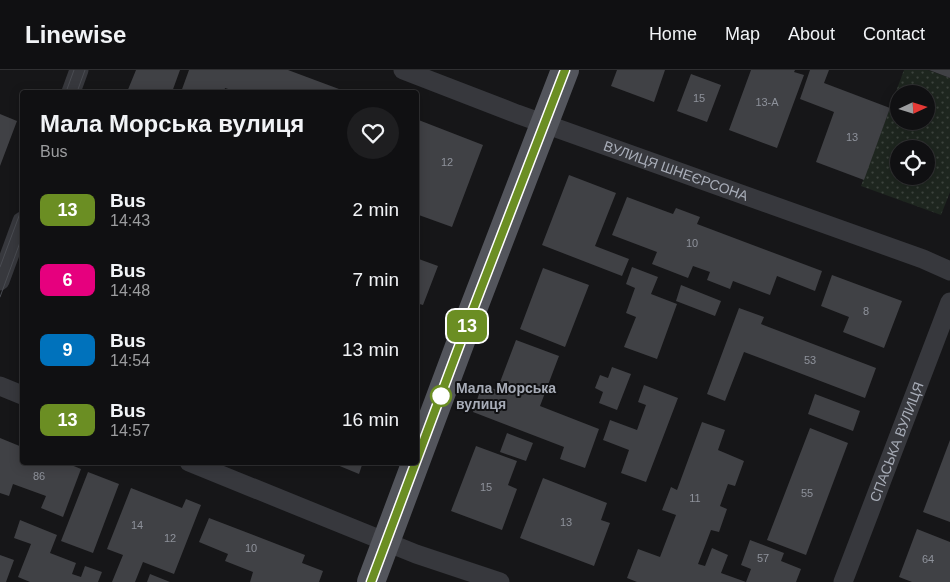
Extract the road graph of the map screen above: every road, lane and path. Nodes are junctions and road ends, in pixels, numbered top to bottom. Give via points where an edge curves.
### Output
1 (79, 70) edge
2 (403, 70) edge
3 (565, 70) edge
4 (72, 90) edge
5 (544, 124) junction
6 (20, 226) edge
7 (950, 270) edge
8 (0, 280) edge
9 (950, 302) edge
10 (0, 386) edge
11 (20, 394) edge
12 (419, 454) edge
13 (196, 465) edge
14 (415, 465) edge
15 (386, 542) junction
16 (371, 582) edge
17 (500, 582) edge
18 (842, 582) edge

1 - 4 street
2 - 5 street, ВУЛИЦЯ ШНЕЄРСОНА
3 - 5 main road
5 - 7 street, ВУЛИЦЯ ШНЕЄРСОНА
5 - 12 main road
6 - 8 street
9 - 18 street, СПАСЬКА ВУЛИЦЯ
10 - 11 street
13 - 15 street
14 - 15 main road
15 - 16 main road
15 - 17 street

